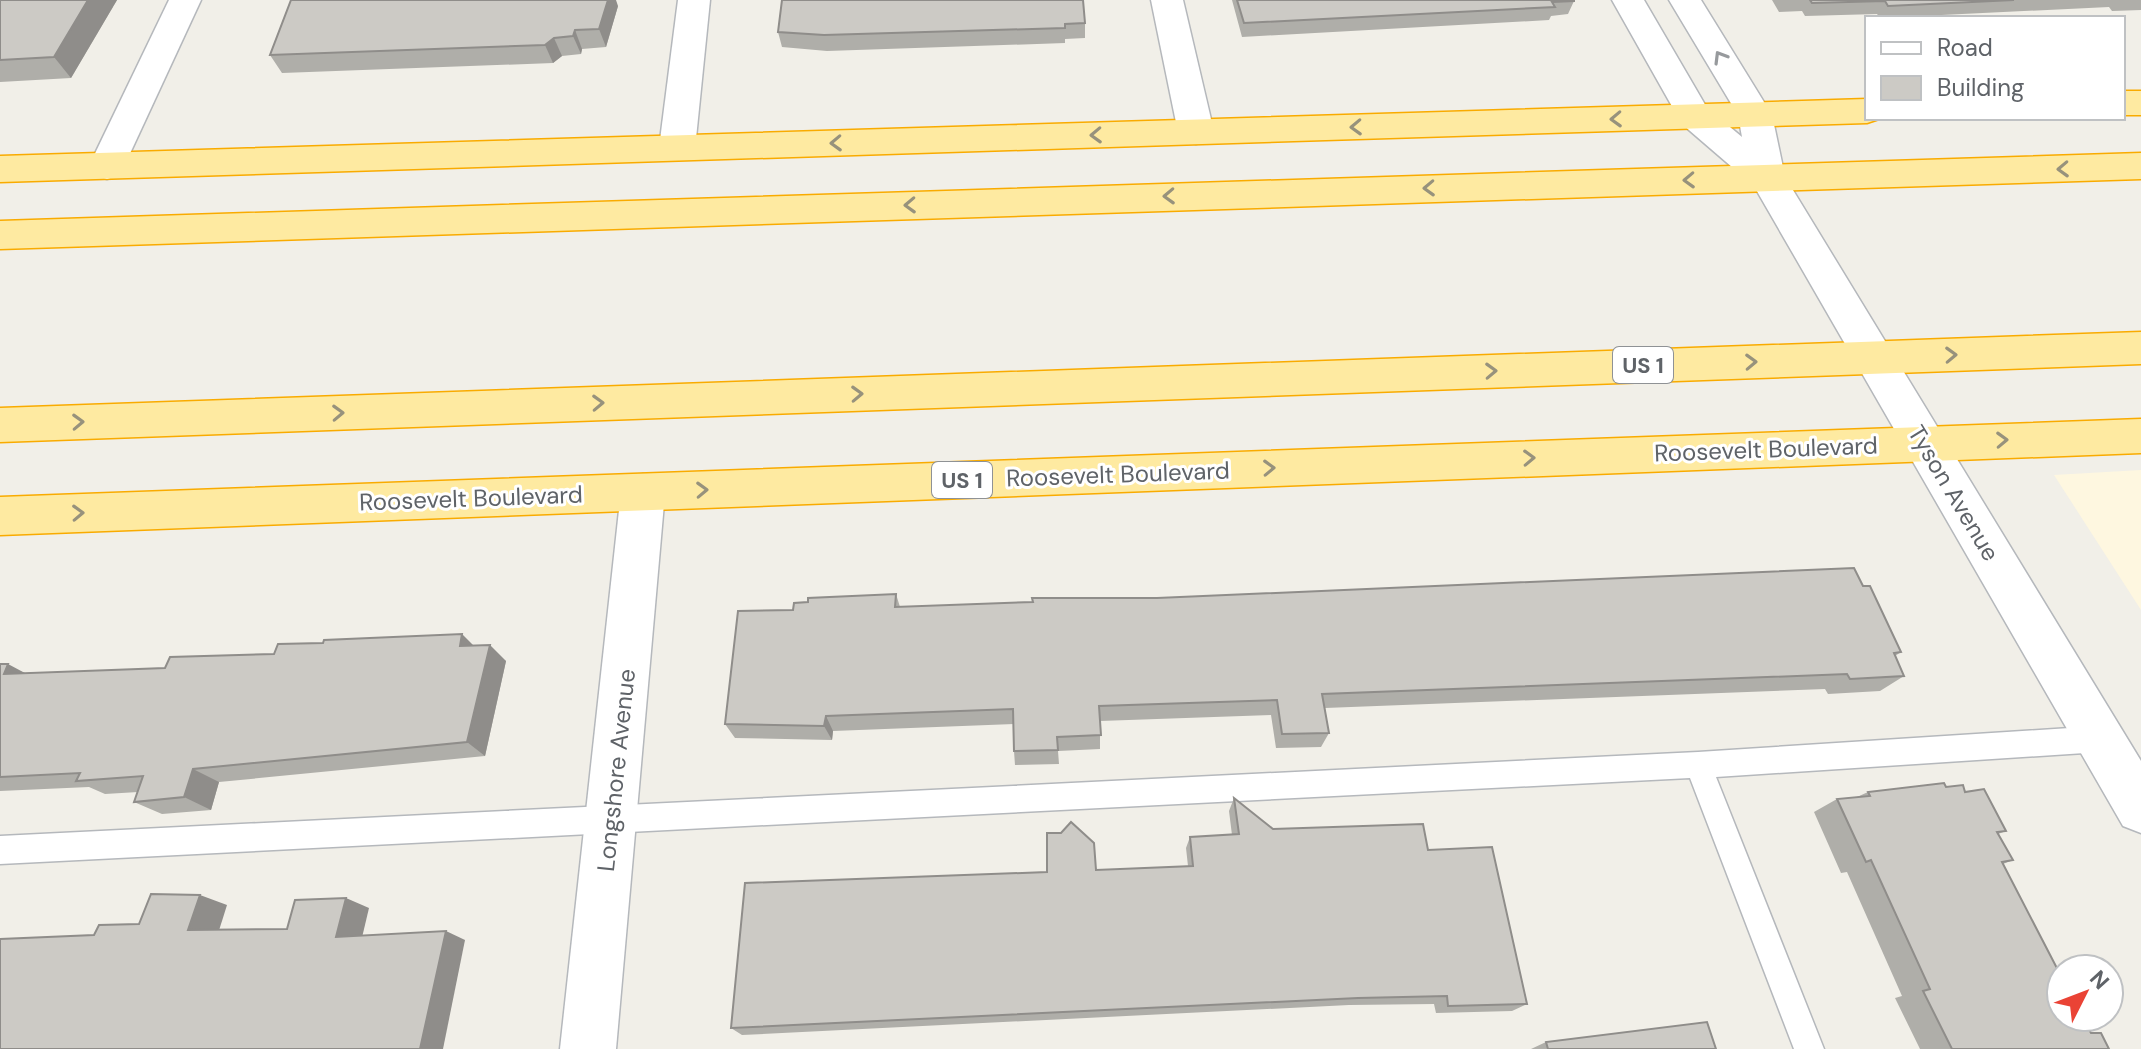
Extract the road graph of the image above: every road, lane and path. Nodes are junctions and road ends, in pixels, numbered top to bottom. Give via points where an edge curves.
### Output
1 (185, 0) edge
2 (694, 0) edge
3 (1167, 0) edge
4 (1628, 0) edge
5 (1685, 0) edge
6 (1865, 111) edge
7 (1755, 115) junction
8 (1694, 116) junction
9 (1196, 132) junction
10 (677, 148) junction
11 (107, 166) junction
12 (2141, 166) edge
13 (0, 169) edge
14 (1767, 177) junction
15 (0, 235) edge
16 (2141, 348) edge
17 (1873, 357) junction
18 (0, 425) edge
19 (2141, 436) edge
20 (1924, 443) junction
21 (643, 492) junction
22 (0, 516) edge
23 (2100, 739) junction
24 (1698, 765) junction
25 (2141, 808) edge
26 (611, 821) junction
27 (0, 850) edge
28 (588, 1049) edge
29 (1809, 1049) edge

1 - 11 street
2 - 10 street
3 - 9 street
4 - 8 street, Tyson Avenue
7 -> 5 street, Tyson Avenue
6 - 7 highway
7 - 8 highway
7 - 14 street, Tyson Avenue
8 -> 9 highway
8 - 14 street, Tyson Avenue
9 -> 10 highway
10 - 11 highway
11 - 13 highway
12 -> 14 highway
14 -> 15 highway
14 - 17 street, Tyson Avenue
17 -> 16 highway, US 1
18 -> 17 highway, US 1
17 - 20 street, Tyson Avenue
20 -> 19 highway, Roosevelt Boulevard / US 1
21 -> 20 highway, Roosevelt Boulevard / US 1
20 - 23 street, Tyson Avenue
22 -> 21 highway, Roosevelt Boulevard / US 1
21 - 26 street, Longshore Avenue
23 - 24 lane
23 - 25 street, Tyson Avenue
24 - 26 lane
24 - 29 lane
26 - 27 lane
26 - 28 street, Longshore Avenue

